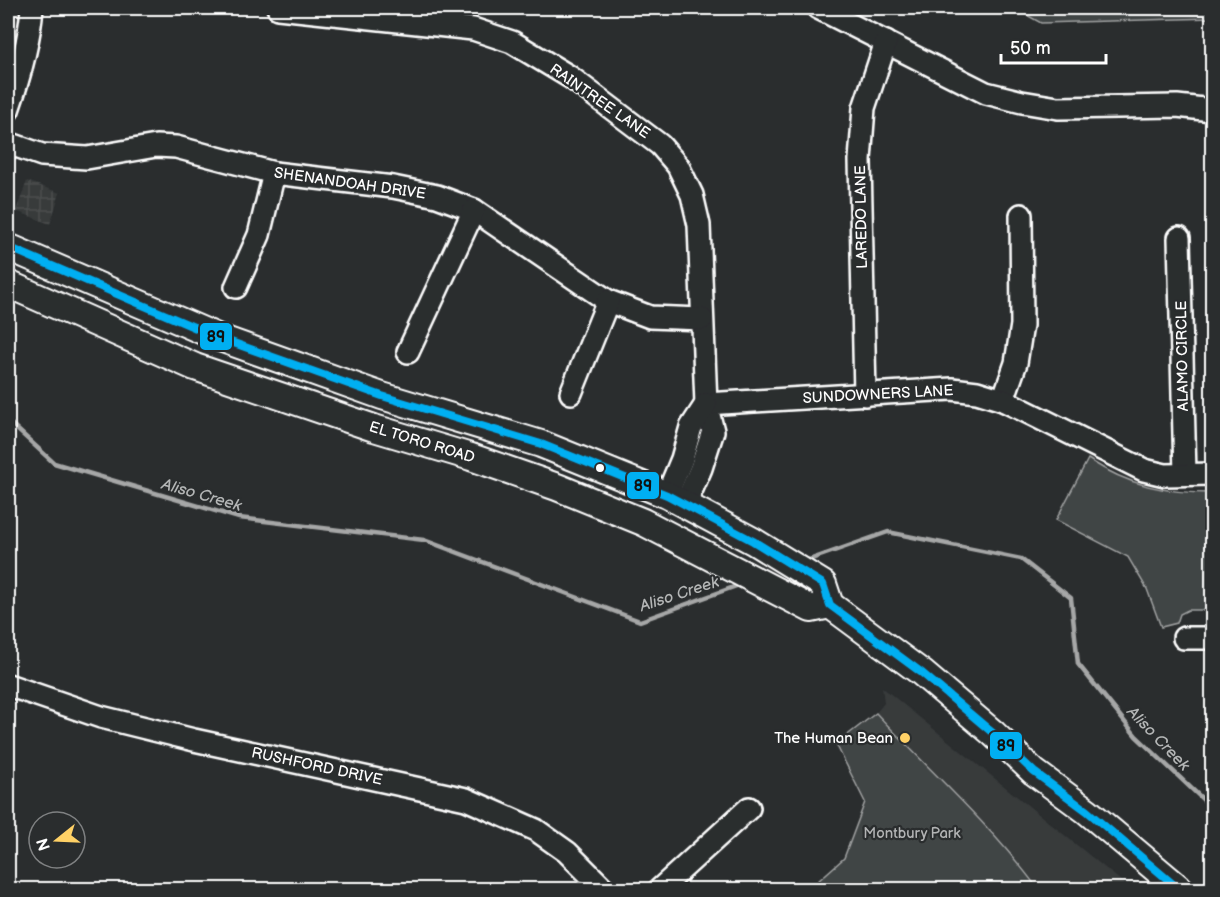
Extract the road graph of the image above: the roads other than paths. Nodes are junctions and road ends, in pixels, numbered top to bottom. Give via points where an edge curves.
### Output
1 (32, 8) edge
2 (278, 8) edge
3 (818, 8) edge
4 (886, 42) junction
5 (8, 110) edge
6 (1212, 110) edge
7 (8, 143) edge
8 (274, 173) junction
9 (474, 210) junction
10 (1021, 215) dead end
11 (1179, 238) dead end
12 (8, 247) edge
13 (8, 284) edge
14 (236, 287) dead end
15 (608, 301) junction
16 (702, 320) junction
17 (408, 352) dead end
18 (571, 393) dead end
19 (865, 394) junction
20 (1003, 400) junction
21 (706, 404) junction
22 (686, 446) junction
23 (706, 453) junction
24 (1185, 474) junction
25 (1212, 474) edge
26 (676, 500) junction
27 (827, 595) junction
28 (1184, 638) dead end
29 (1212, 638) edge
30 (8, 685) edge
31 (749, 808) dead end
32 (605, 890) edge
33 (659, 890) edge
34 (1181, 890) edge

1 - 5 street via 24,64
2 - 16 street, RAINTREE LANE via 473,29 512,42 570,77 660,145 678,166 692,195 699,225
3 - 4 street
4 - 6 street via 986,93 1022,102 1058,108 1177,106
4 - 19 street, LAREDO LANE via 864,108 861,149
7 - 8 street, SHENANDOAH DRIVE via 42,155 87,158 156,146 176,147
8 - 9 street, SHENANDOAH DRIVE via 393,187 437,196
8 - 14 street via 259,235
9 - 15 street, SHENANDOAH DRIVE
9 - 17 street
10 - 20 street via 1022,325 1016,363
11 - 24 street, ALAMO CIRCLE
12 - 26 main road via 217,337 382,396 540,444
13 - 27 main road, EL TORO ROAD via 195,366 557,487 643,522 811,609
15 - 16 street, SHENANDOAH DRIVE via 650,317
15 - 18 street
16 - 21 street, RAINTREE LANE
19 - 20 street, SUNDOWNERS LANE via 952,389
19 - 21 street, SUNDOWNERS LANE
20 - 24 street, SUNDOWNERS LANE via 1144,470
21 - 22 street via 691,427
21 - 23 street, RAINTREE LANE via 713,431
22 - 23 street
22 - 26 street
23 - 26 street, RAINTREE LANE
24 - 25 street, SUNDOWNERS LANE
26 - 27 main road via 753,541
27 - 34 main road via 1034,772
28 - 29 street
30 - 32 street, RUSHFORD DRIVE via 101,717 466,799 536,830 567,852
31 - 33 street

